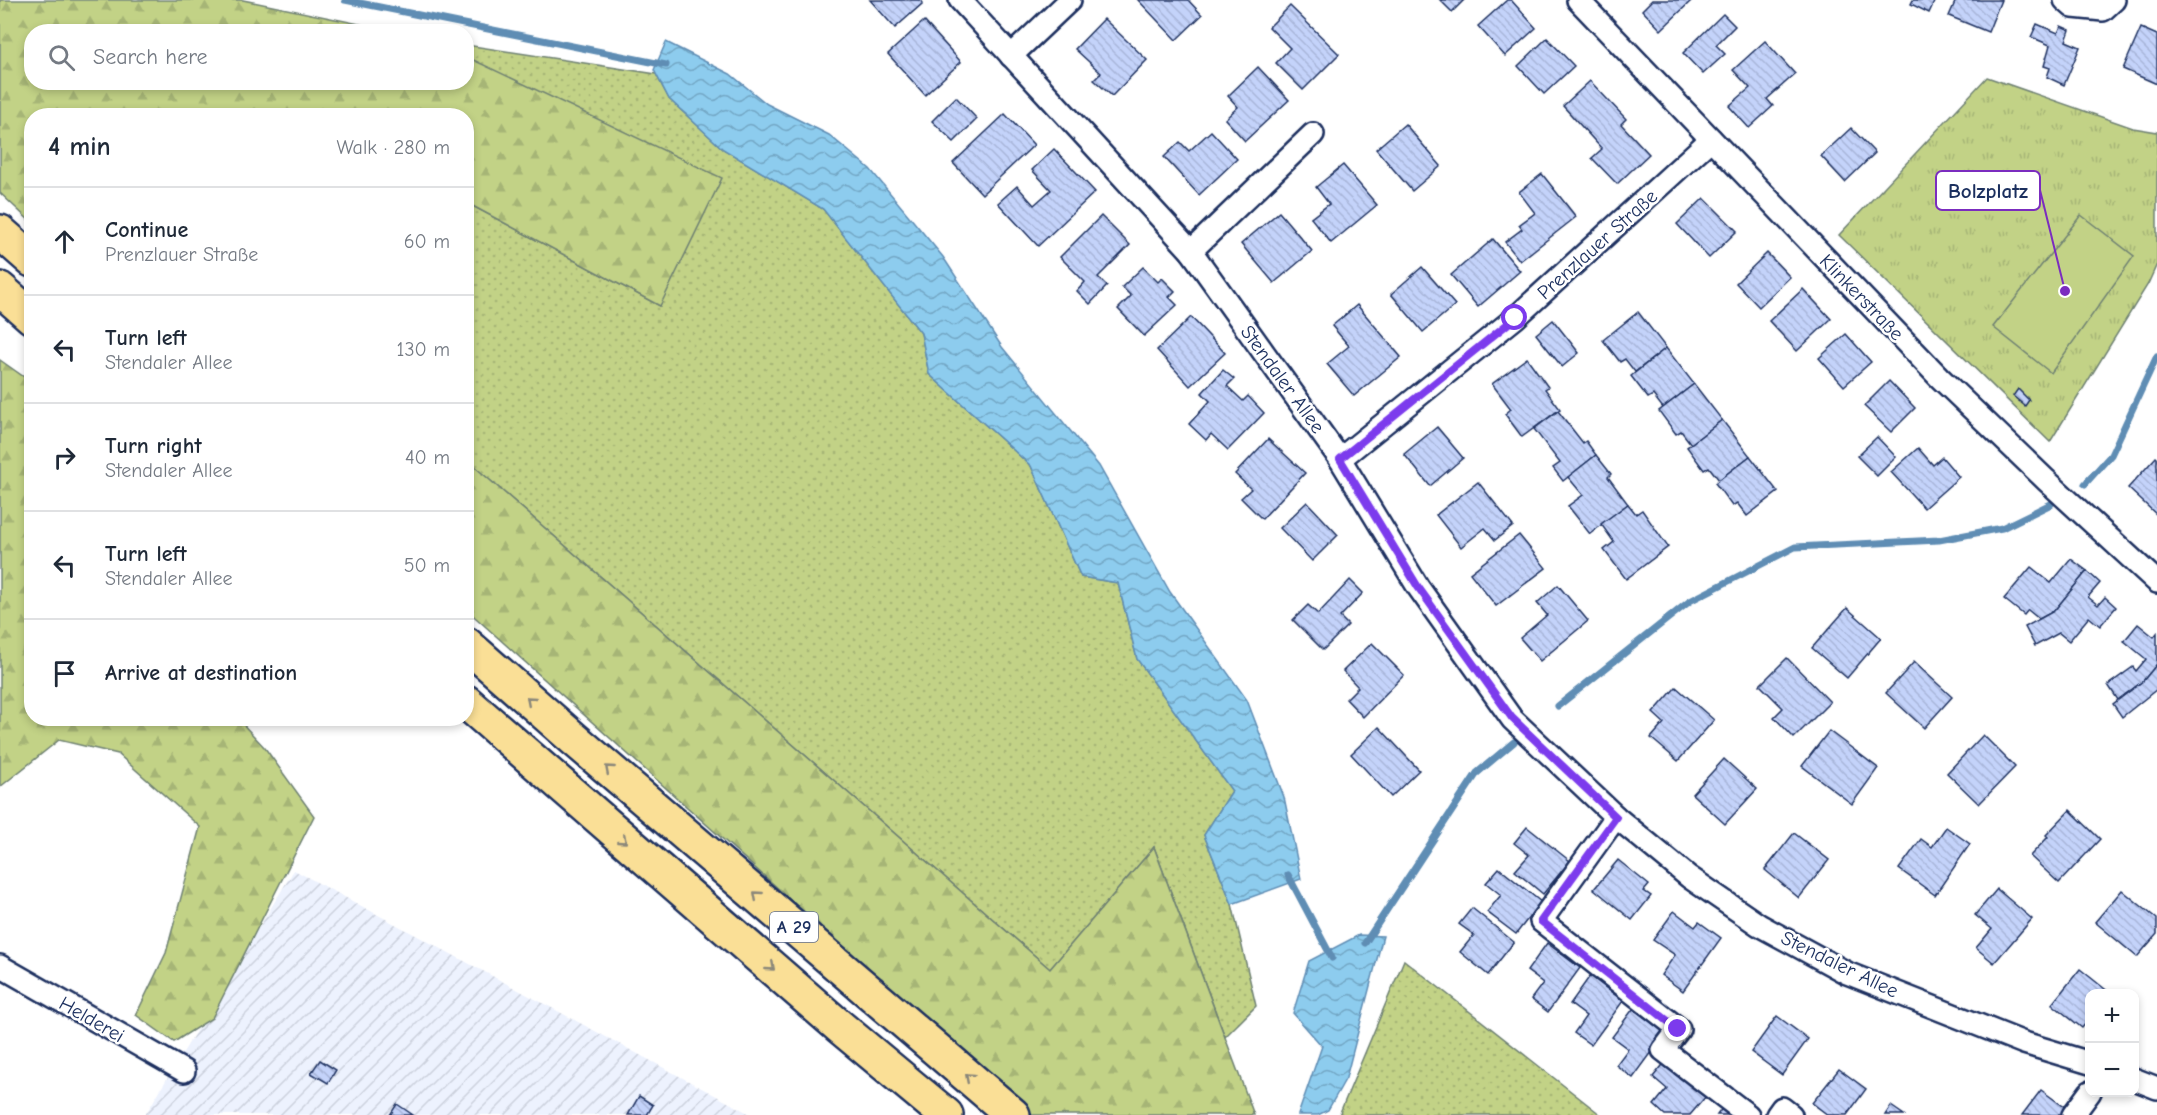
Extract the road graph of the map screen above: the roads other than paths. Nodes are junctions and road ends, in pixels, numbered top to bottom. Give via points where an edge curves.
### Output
1 (960, 0) edge
2 (1070, 0) edge
3 (1578, 0) edge
4 (2065, 0) edge
5 (2114, 0) edge
6 (1011, 56) junction
7 (1313, 134) dead end
8 (1712, 139) junction
9 (0, 232) edge
10 (1191, 251) junction
11 (24, 253) edge
12 (0, 289) edge
13 (24, 310) edge
14 (0, 319) edge
15 (24, 335) edge
16 (1340, 459) junction
17 (2157, 582) edge
18 (474, 651) edge
19 (474, 709) edge
20 (1616, 817) junction
21 (0, 966) edge
22 (2085, 1061) edge
23 (184, 1071) dead end
24 (2139, 1081) edge
25 (2157, 1088) edge
26 (2086, 1097) edge
27 (946, 1115) edge
28 (1013, 1115) edge
29 (1748, 1115) edge
30 (1777, 1115) edge
31 (1791, 1115) edge
32 (2073, 1115) edge

1 - 6 street, Stendaler Allee
2 - 6 street
3 - 8 street, Klinkerstraße
4 - 5 street via 2073,7 2103,10
6 - 10 street, Stendaler Allee
7 - 10 street
8 - 16 street, Prenzlauer Straße via 1515,318
8 - 17 street, Klinkerstraße via 1939,377
9 - 11 highway
10 - 16 street, Stendaler Allee
12 - 13 highway
14 - 15 highway
16 - 20 street, Stendaler Allee via 1418,587 1512,718
28 -> 18 highway, A 29
19 -> 27 highway, A 29
20 - 22 street, Stendaler Allee via 1689,877 1758,925 1847,973 2024,1043
20 - 29 street via 1541,921 1678,1029 1663,1050
21 - 23 street, Helderei
24 - 25 street
26 - 32 street
30 - 31 street via 1782,1108

